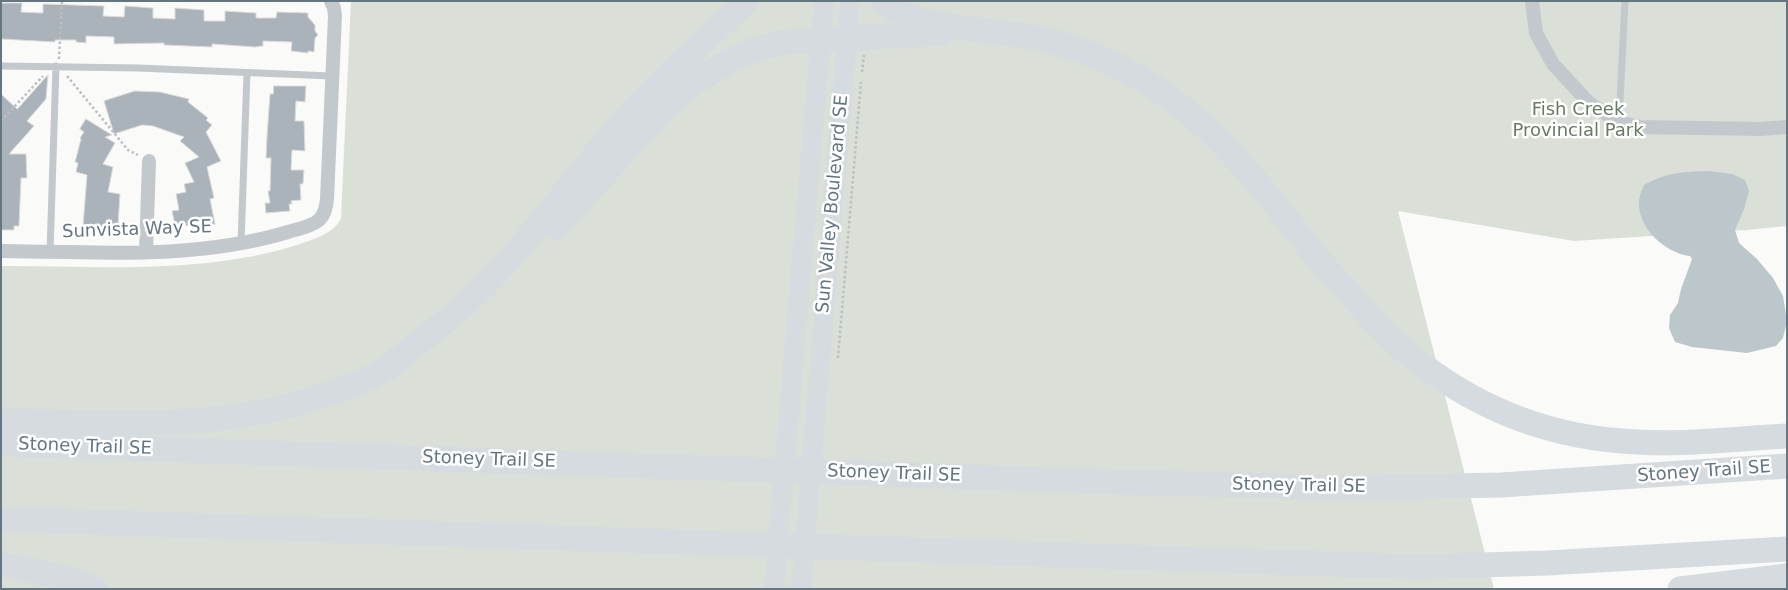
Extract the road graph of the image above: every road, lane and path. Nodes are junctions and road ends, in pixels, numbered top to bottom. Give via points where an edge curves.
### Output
1 (62, 1) edge
2 (331, 1) edge
3 (746, 1) edge
4 (824, 1) edge
5 (850, 1) edge
6 (883, 1) edge
7 (1532, 1) edge
8 (1625, 1) edge
9 (991, 31) junction
10 (822, 39) junction
11 (856, 45) junction
12 (1, 66) edge
13 (56, 66) junction
14 (862, 72) dead end
15 (247, 73) junction
16 (332, 76) junction
17 (861, 82) dead end
18 (1, 121) edge
19 (1619, 122) junction
20 (1787, 127) edge
21 (149, 161) joint
22 (241, 244) junction
23 (1, 252) edge
24 (50, 252) junction
25 (146, 252) junction
26 (836, 365) dead end
27 (386, 368) junction
28 (1, 421) edge
29 (1787, 436) edge
30 (1, 444) edge
31 (1787, 466) edge
32 (1, 519) edge
33 (1787, 549) edge
34 (1, 564) edge
35 (1787, 576) edge
36 (95, 589) edge
37 (774, 589) edge
38 (800, 589) edge
39 (1680, 589) edge

1 - 13 path via 60,57
2 - 16 street, Sunvista Way SE via 335,16
3 - 27 highway via 627,116 482,289
4 - 10 main road, Sun Valley Boulevard SE
5 - 11 main road, Sun Valley Boulevard SE
6 - 9 highway via 900,13 918,19
7 - 19 street via 1536,33 1553,64 1588,103
8 - 19 lane
9 - 11 highway
9 - 29 highway via 1040,38 1092,55 1134,75 1177,102 1243,165 1320,262 1403,350 1430,371 1493,408 1522,421 1555,430 1625,442
10 - 11 highway
10 - 27 highway via 785,42 756,49 693,83 653,119 495,292 452,327
10 - 37 main road, Sun Valley Boulevard SE
11 - 14 path
11 - 38 main road, Sun Valley Boulevard SE via 816,406
12 - 13 lane
13 - 15 lane
13 - 18 path via 41,77
13 - 21 path via 128,150
13 - 24 lane
15 - 16 lane
15 - 22 lane
16 - 22 street, Sunvista Way SE via 326,209 319,220 306,226
17 - 26 path
19 - 20 street via 1640,127 1760,130
21 - 25 street
22 - 25 street, Sunvista Way SE
23 - 24 street, Sunvista Way SE
24 - 25 street, Sunvista Way SE
27 - 28 highway via 312,399 241,416 139,423
30 - 31 highway, Stoney Trail SE via 1352,488 1501,485
32 - 33 highway via 1417,568
34 - 36 highway via 66,578
35 - 39 highway

